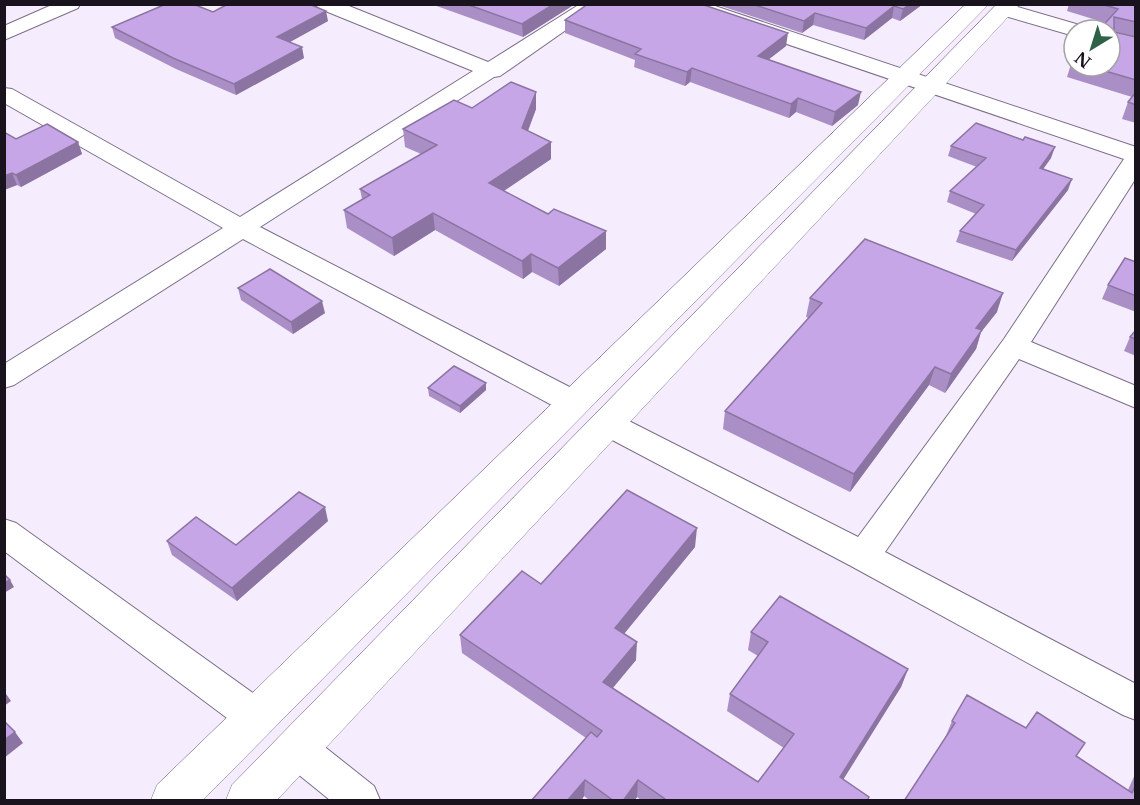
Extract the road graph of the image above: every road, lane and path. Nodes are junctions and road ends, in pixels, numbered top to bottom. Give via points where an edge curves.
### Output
1 (71, 4) edge
2 (325, 4) edge
3 (594, 4) edge
4 (688, 4) edge
5 (998, 6) edge
6 (1062, 26) edge
7 (4, 34) edge
8 (492, 71) junction
9 (918, 81) junction
10 (4, 94) edge
11 (1136, 157) edge
12 (240, 227) junction
13 (1014, 346) junction
14 (4, 378) edge
15 (1136, 398) edge
16 (574, 403) junction
17 (610, 425) junction
18 (4, 532) edge
19 (863, 556) junction
20 (1136, 703) edge
21 (257, 718) junction
22 (297, 749) junction
23 (173, 801) edge
24 (248, 801) edge
25 (360, 801) edge

1 - 7 street
2 - 8 street
3 - 8 street
4 - 9 street
5 - 6 street
5 - 9 main road
8 - 12 street
9 - 11 street
9 - 16 main road
9 - 17 main road
10 - 12 street
11 - 13 street
12 - 14 street
12 - 16 street
13 - 15 street
13 - 19 street
16 - 21 main road
17 - 19 street
17 - 22 main road
18 - 21 street
19 - 20 street
21 - 23 main road
22 - 24 main road
22 - 25 street

